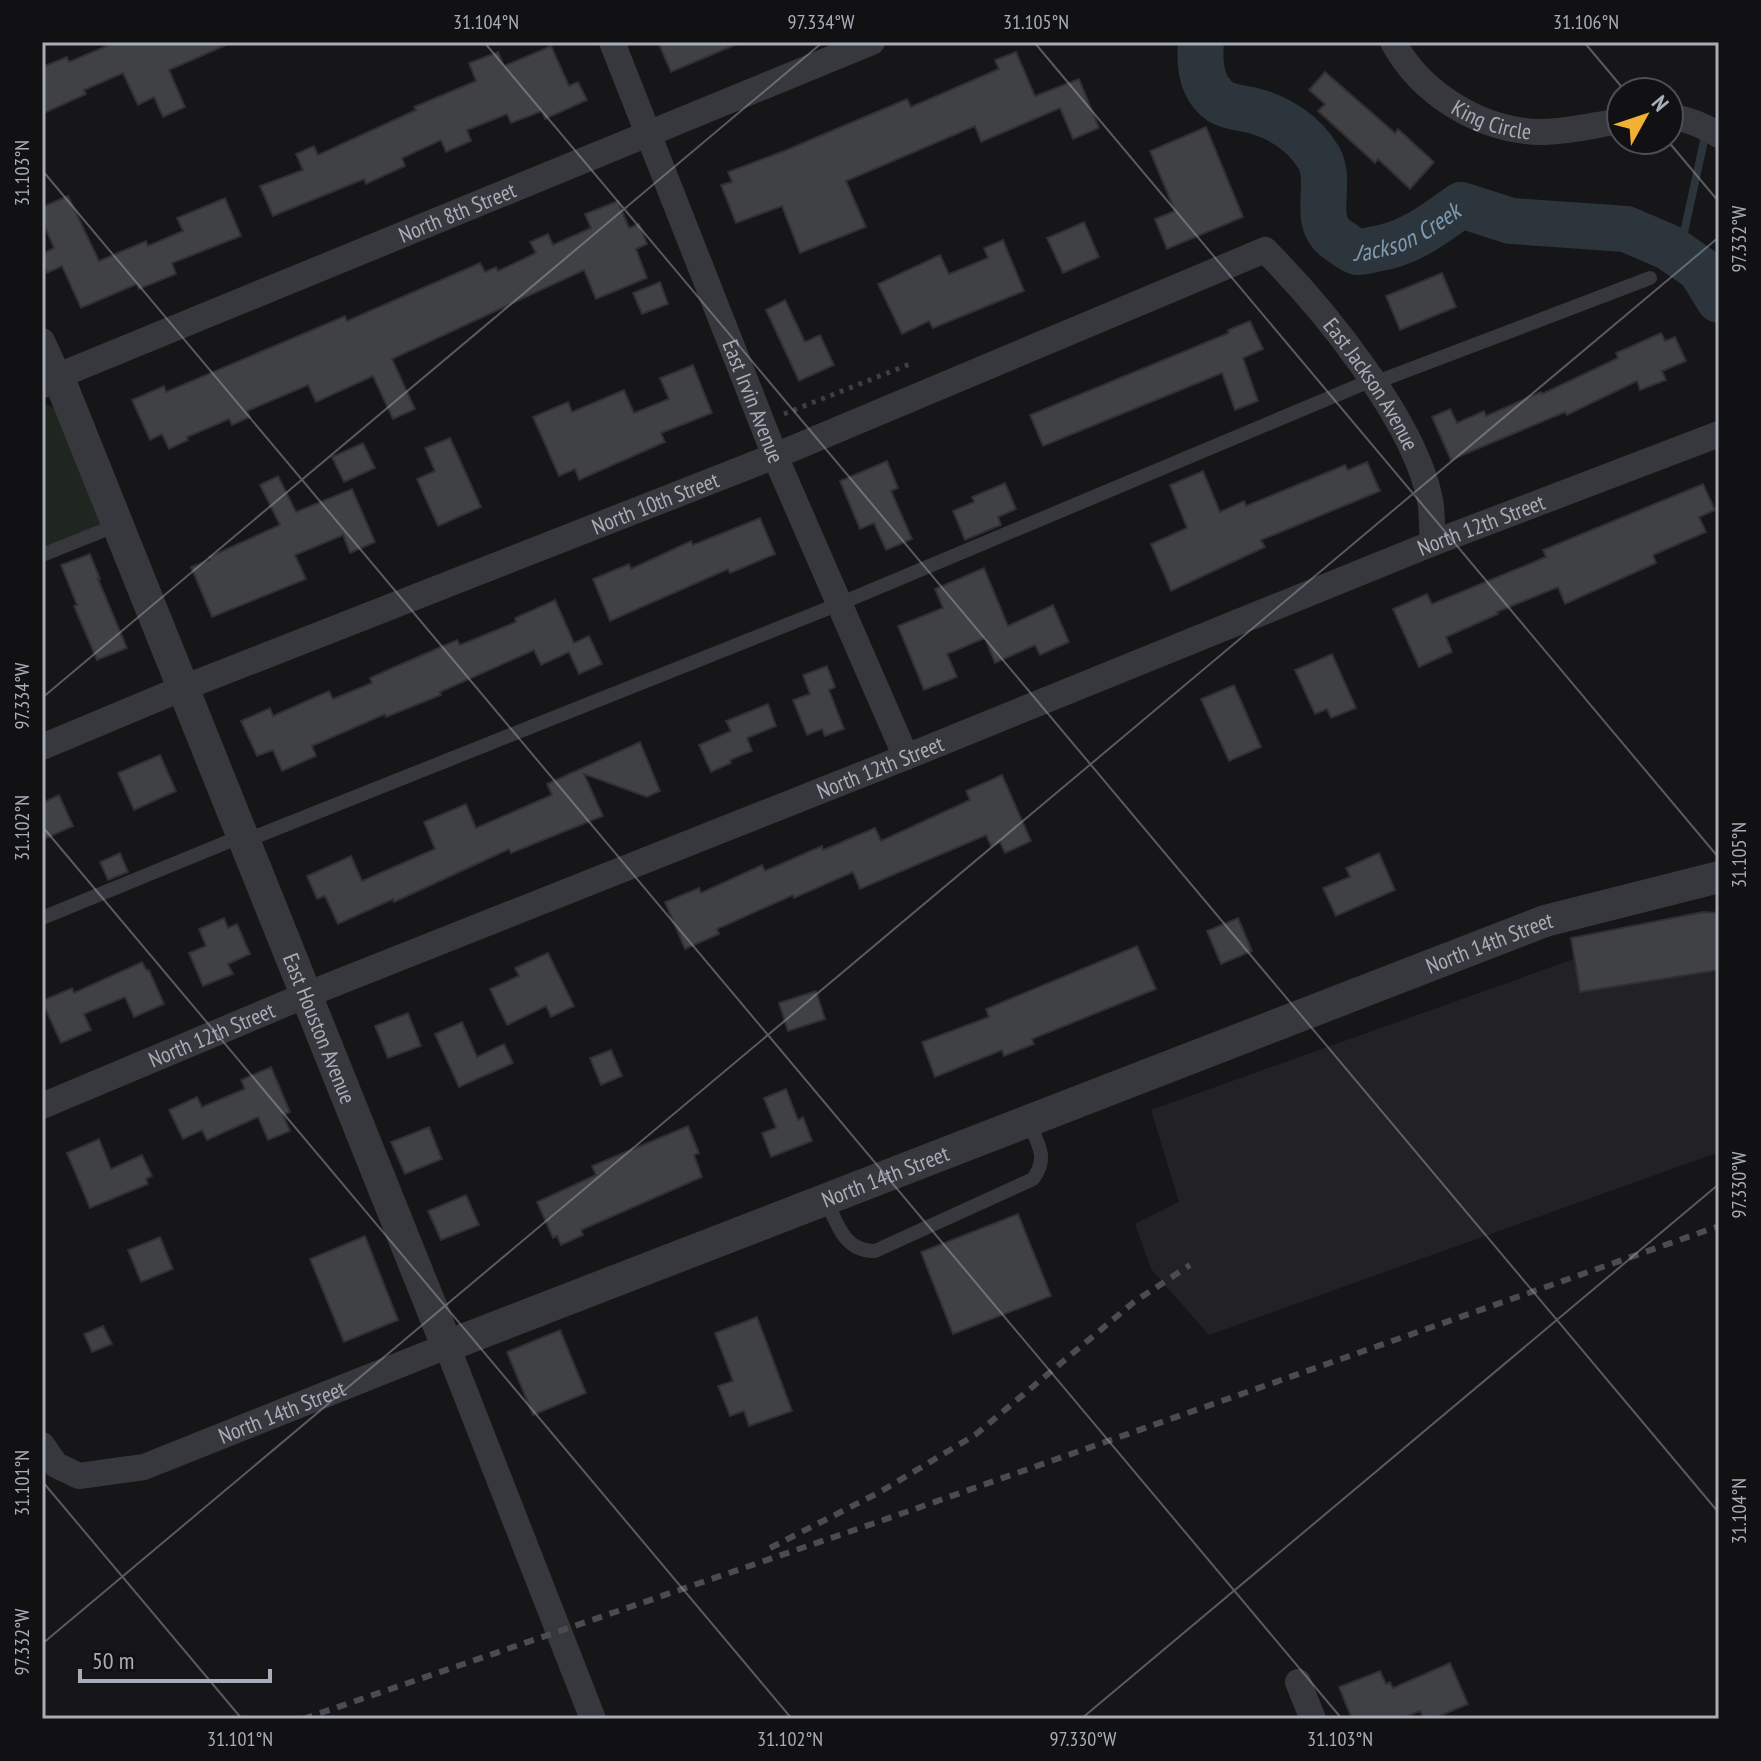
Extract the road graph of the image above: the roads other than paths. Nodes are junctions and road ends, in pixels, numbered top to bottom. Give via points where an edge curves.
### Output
1 (612, 42) edge
2 (872, 42) edge
3 (1393, 42) edge
4 (1685, 120) edge
5 (1605, 123) edge
6 (647, 135) junction
7 (1719, 135) edge
8 (1265, 250) joint
9 (1650, 278) dead end
10 (42, 341) edge
11 (50, 379) edge
12 (1373, 382) junction
13 (1719, 434) edge
14 (775, 456) junction
15 (117, 525) junction
16 (1433, 543) junction
17 (42, 555) edge
18 (839, 604) junction
19 (183, 688) junction
20 (42, 747) edge
21 (906, 757) junction
22 (243, 839) junction
23 (1719, 877) edge
24 (42, 918) edge
25 (306, 995) junction
26 (42, 1106) edge
27 (1028, 1121) junction
28 (826, 1199) junction
29 (447, 1346) junction
30 (49, 1455) edge
31 (1298, 1682) dead end
32 (593, 1719) edge
33 (1313, 1719) edge

1 - 6 street, East Irvin Avenue
2 - 6 street, North 8th Street
3 - 5 street, King Circle via 1412,71 1440,96 1497,126 1541,132
4 - 7 street
6 - 11 street, North 8th Street
6 - 14 street, East Irvin Avenue
8 - 12 street, East Jackson Avenue via 1295,280
8 - 14 street, North 10th Street
9 - 12 lane
10 - 11 street, East Houston Avenue
11 - 15 street, East Houston Avenue
12 - 16 street, East Jackson Avenue via 1415,453 1431,504
12 - 18 lane
13 - 16 street, North 12th Street
14 - 18 street, East Irvin Avenue
14 - 19 street, North 10th Street
15 - 17 lane
15 - 19 street, East Houston Avenue
16 - 21 street, North 12th Street
18 - 21 street, East Irvin Avenue
18 - 22 lane
19 - 20 street, North 10th Street
19 - 22 street, East Houston Avenue
21 - 25 street, North 12th Street
22 - 24 lane
22 - 25 street, East Houston Avenue
23 - 27 street, North 14th Street via 1545,921
25 - 26 street, North 12th Street
25 - 29 street, East Houston Avenue
27 - 28 street, North 14th Street
27 - 28 lane via 1042,1153 1042,1166 1033,1179 875,1251 856,1248 845,1239
28 - 29 street, North 14th Street
29 - 30 street, North 14th Street via 144,1467 79,1476
29 - 32 street, East Houston Avenue
31 - 33 street

